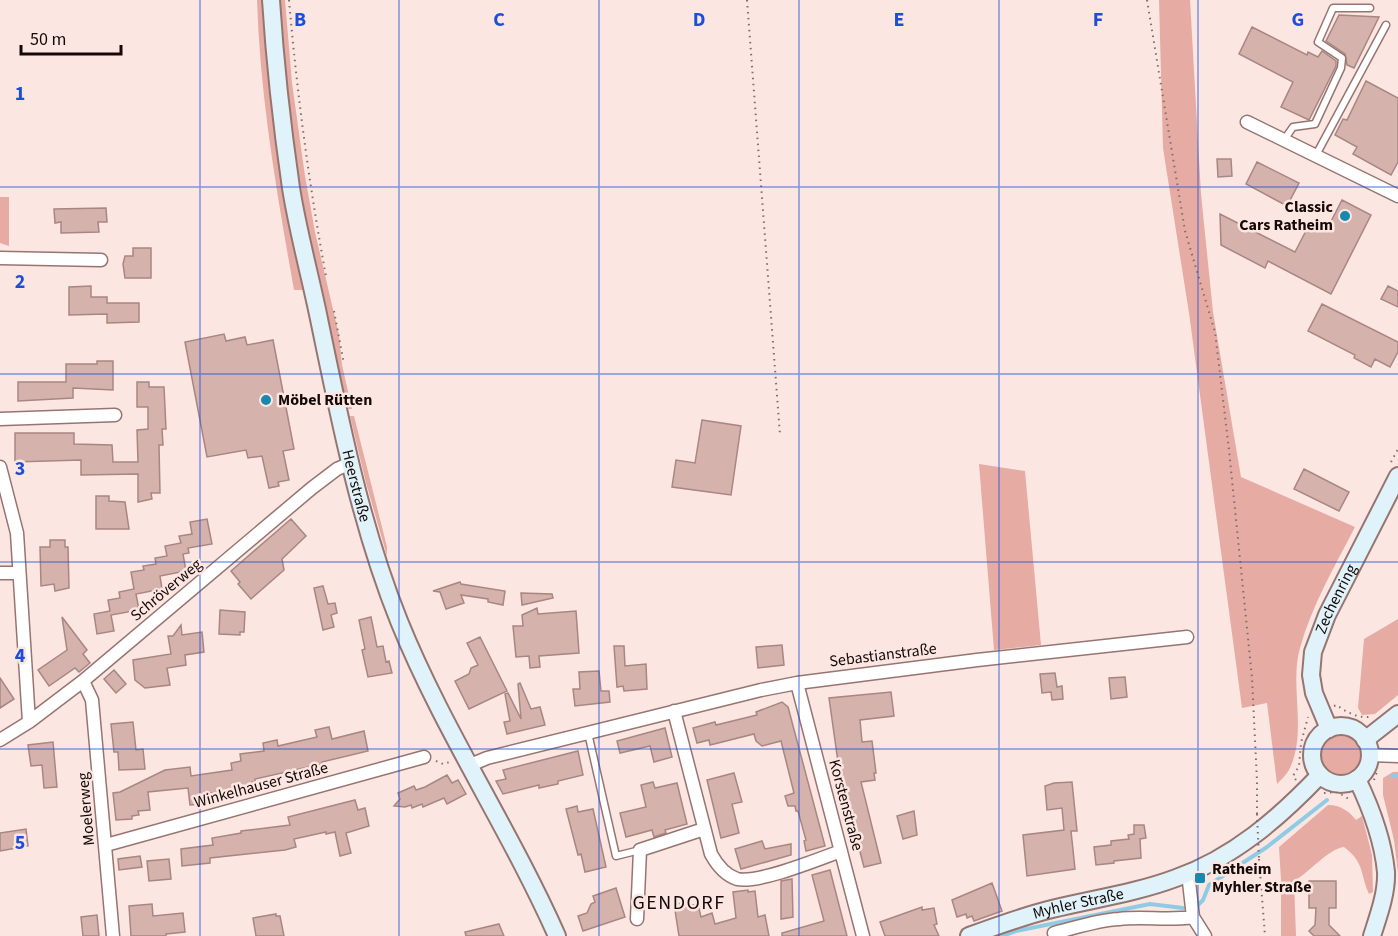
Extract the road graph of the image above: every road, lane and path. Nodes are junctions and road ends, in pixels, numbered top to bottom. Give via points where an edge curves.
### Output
1 (271, 0) edge
2 (289, 0) edge
3 (747, 0) edge
4 (1147, 0) edge
5 (1370, 8) dead end
6 (1386, 26) dead end
7 (1247, 122) dead end
8 (1284, 140) junction
9 (1316, 155) junction
10 (1398, 196) edge
11 (0, 258) edge
12 (101, 260) dead end
13 (327, 282) dead end
14 (332, 304) dead end
15 (344, 366) dead end
16 (115, 415) dead end
17 (0, 419) edge
18 (780, 435) dead end
19 (351, 463) junction
20 (0, 467) edge
21 (1398, 476) edge
22 (0, 573) edge
23 (19, 573) junction
24 (1187, 637) dead end
25 (83, 681) junction
26 (797, 683) junction
27 (1321, 710) junction
28 (674, 711) junction
29 (1398, 714) edge
30 (29, 722) junction
31 (1383, 726) junction
32 (1329, 729) junction
33 (588, 733) junction
34 (0, 740) edge
35 (1372, 750) junction
36 (1398, 756) edge
37 (424, 757) joint
38 (468, 766) junction
39 (1320, 775) junction
40 (1366, 779) junction
41 (1305, 791) junction
42 (1366, 796) junction
43 (704, 829) junction
44 (106, 845) junction
45 (640, 850) junction
46 (842, 851) junction
47 (1188, 873) junction
48 (1193, 917) junction
49 (637, 919) dead end
50 (1054, 933) dead end
51 (113, 936) edge
52 (557, 936) edge
53 (863, 936) edge
54 (969, 936) edge
55 (1205, 936) edge
56 (1265, 936) edge
57 (1372, 936) edge

1 - 19 main road, Heerstraße via 291,190
2 - 13 path via 312,203
3 - 18 path
4 - 56 path, bridge via 1185,231 1215,332 1252,678
5 - 8 lane via 1333,8 1318,42 1342,58 1341,68 1315,124 1293,127
6 - 9 lane
7 - 8 street
8 - 9 street
9 - 10 street
11 - 12 street
14 - 15 path
16 - 17 street
19 - 25 street, Schröverweg via 312,488
19 - 38 main road, Heerstraße via 398,620
20 - 23 street via 17,533
21 - 27 main road, Zechenring via 1327,615 1313,652 1311,675
22 - 23 street
23 - 30 street
24 - 26 street, Sebastianstraße
25 - 30 street, Schröverweg
25 - 44 street, Moelerweg via 93,700
26 - 28 street, Sebastianstraße
26 - 46 street, Korstenstraße
27 - 31 path via 1337,705 1362,718 1375,717
27 - 32 main road, Zechenring
27 - 41 path via 1308,714 1299,766 1293,776
28 - 33 street, Sebastianstraße
28 - 43 street
29 - 31 main road
30 - 34 street, Schröverweg
31 - 35 main road
32 - 35 main road via 1354,730
32 - 39 main road via 1313,748 1312,759
33 - 38 street, Sebastianstraße
33 - 45 lane via 616,856
35 - 36 street
35 - 40 main road
35 - 40 path via 1378,773
37 - 38 path via 442,764 454,760
37 - 44 street, Winkelhauser Straße
38 - 52 main road, Heerstraße
39 - 40 main road via 1337,784
39 - 41 main road, Myhler Straße
40 - 42 main road
41 - 42 path via 1311,799 1326,792 1337,792 1353,802
41 - 47 main road, Myhler Straße via 1254,836
42 - 57 main road via 1386,874
43 - 45 street
43 - 46 street via 717,866 737,879 754,880
44 - 51 street, Moelerweg
45 - 49 street
46 - 53 street, Korstenstraße
47 - 48 street
47 - 54 main road, Myhler Straße via 1048,910
48 - 50 street, Myhler Straße via 1116,919
48 - 55 street

